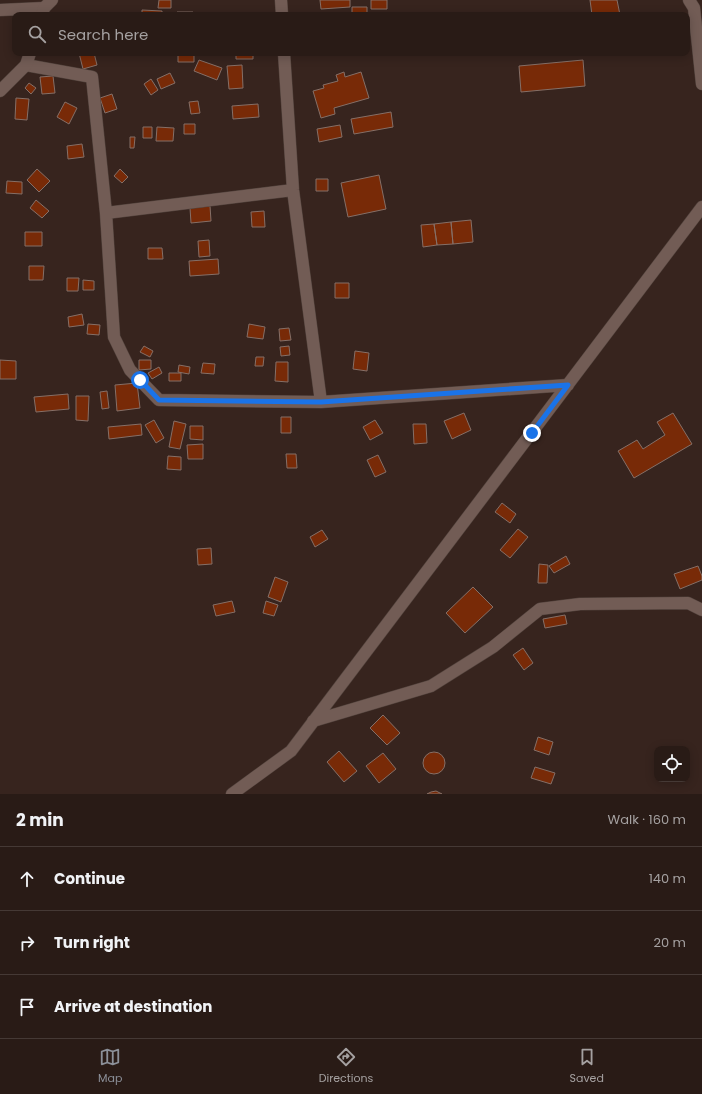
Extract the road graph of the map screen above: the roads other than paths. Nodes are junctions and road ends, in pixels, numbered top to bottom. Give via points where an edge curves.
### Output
1 (281, 0) edge
2 (691, 4) edge
3 (46, 8) edge
4 (0, 10) edge
5 (282, 12) edge
6 (702, 19) edge
7 (284, 56) edge
8 (28, 59) edge
9 (702, 84) edge
10 (0, 91) edge
11 (293, 190) junction
12 (702, 207) edge
13 (106, 213) junction
14 (568, 385) junction
15 (321, 402) junction
16 (702, 610) edge
17 (313, 721) junction
18 (232, 794) edge

1 - 5 street
2 - 6 street
2 - 9 street
3 - 4 street
7 - 11 street
8 - 10 street
8 - 13 street via 92,77
11 - 13 street
11 - 15 street
12 - 14 street
13 - 15 street via 114,336 130,370 159,400
14 - 15 street
14 - 17 street
16 - 17 street via 688,603 580,604 540,609 493,648 431,686
17 - 18 street via 291,751

